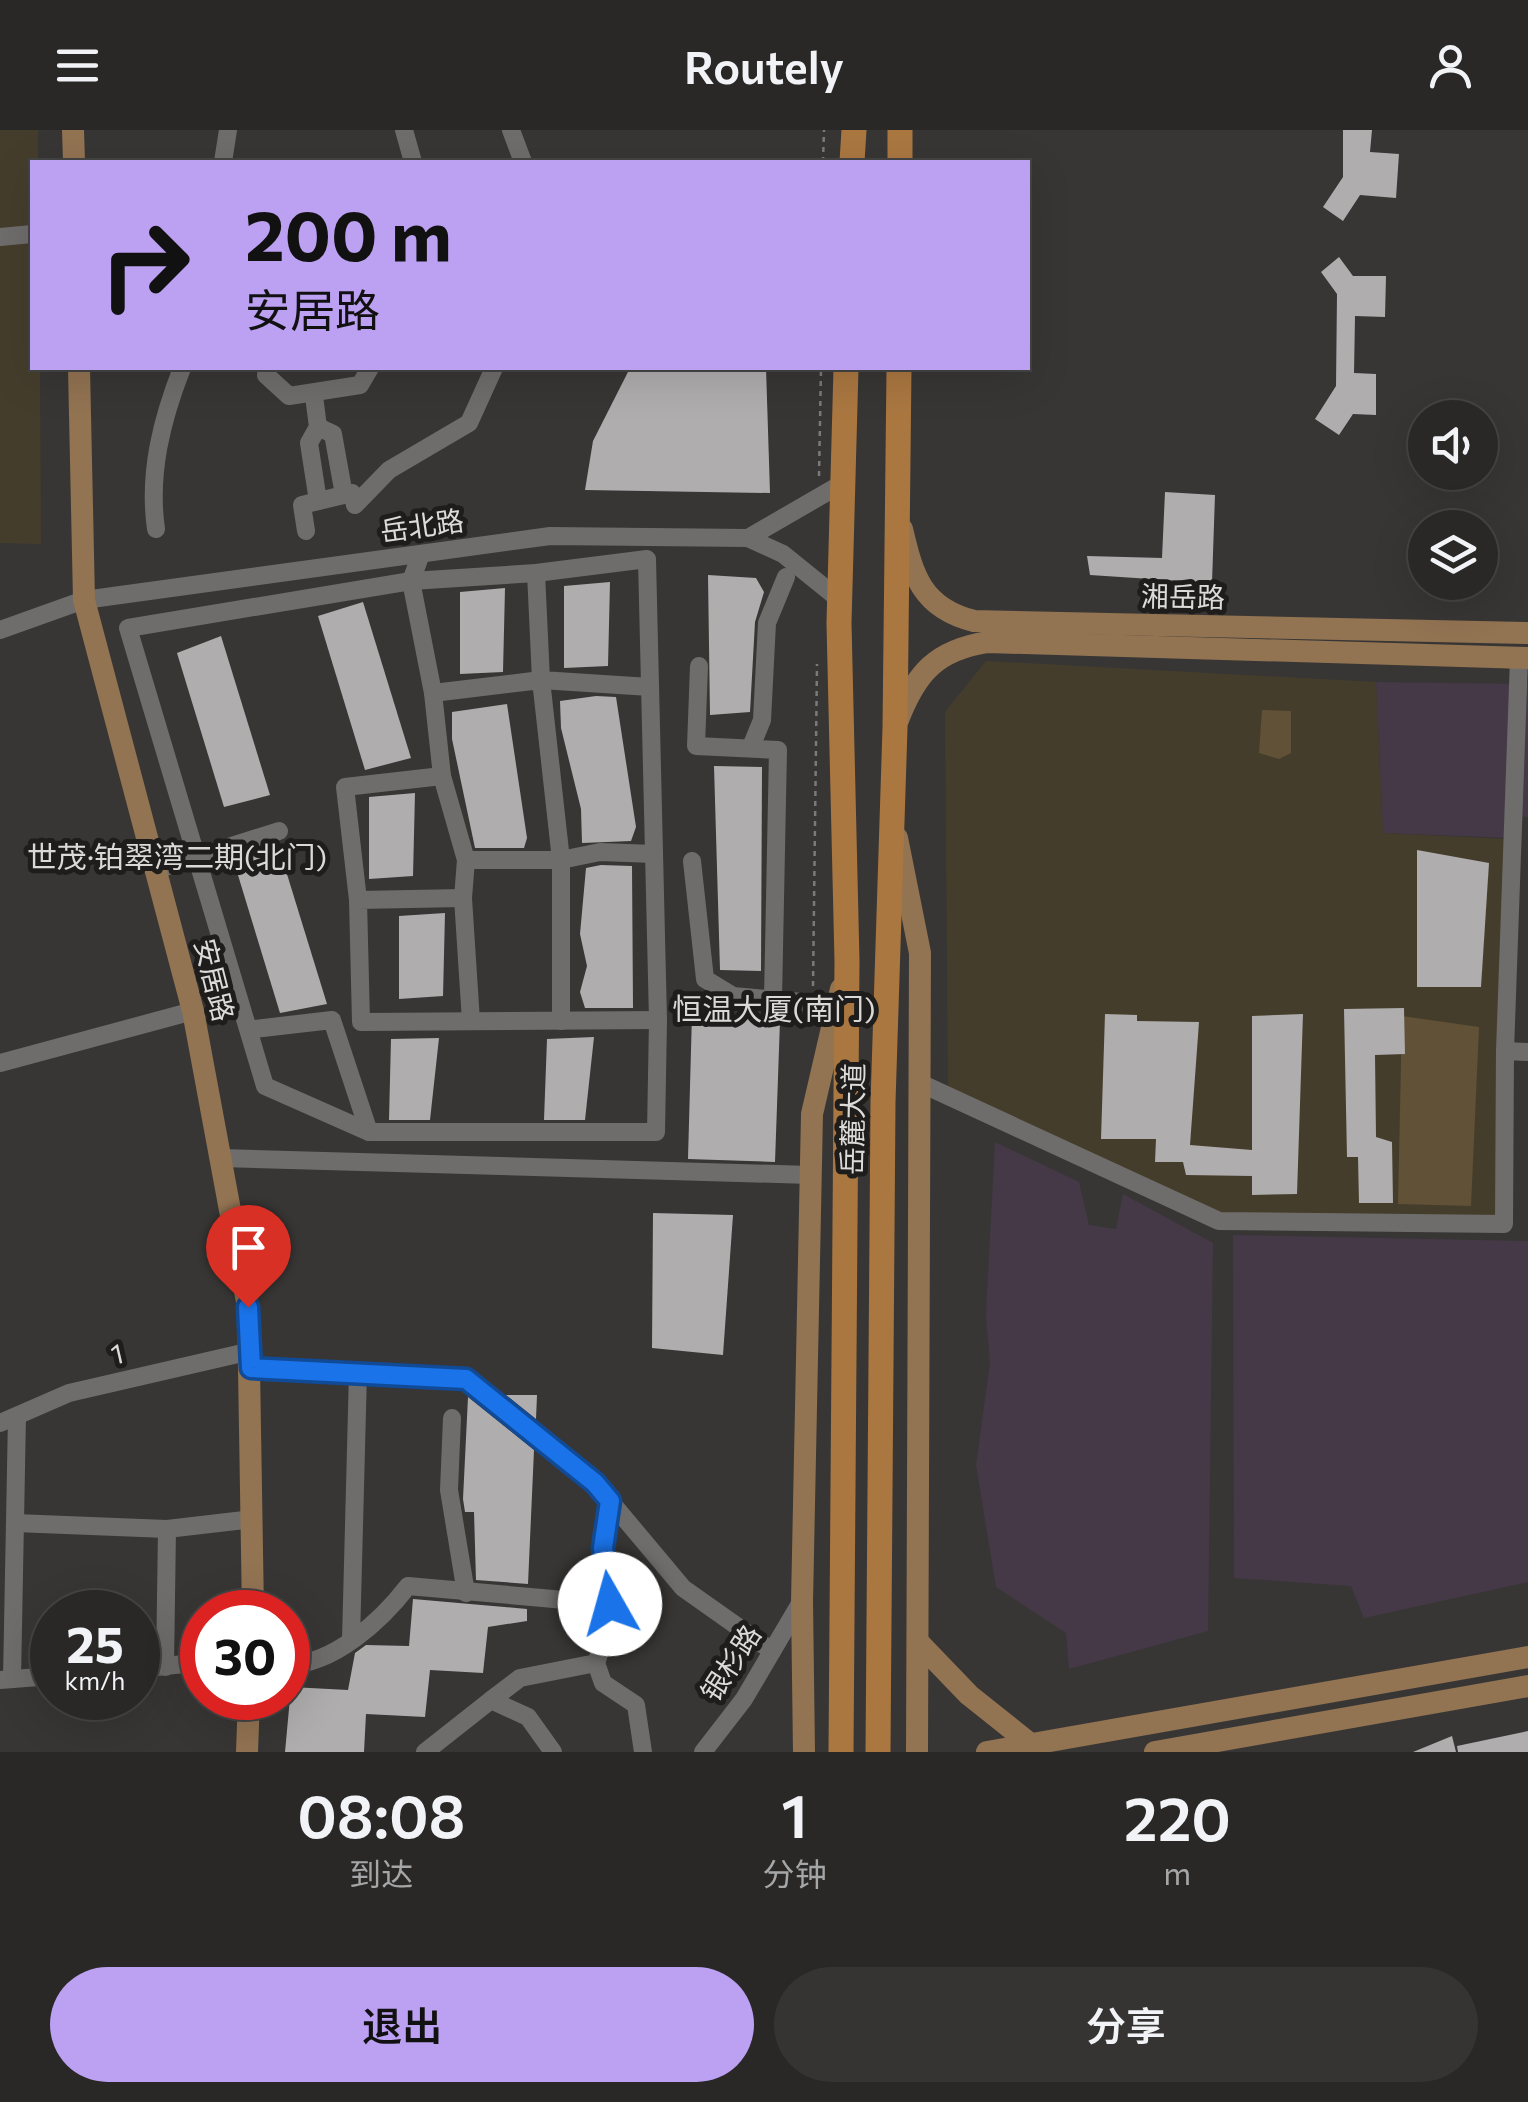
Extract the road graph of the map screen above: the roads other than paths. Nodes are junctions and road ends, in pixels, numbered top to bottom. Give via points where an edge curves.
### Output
1 (74, 130) edge
2 (228, 130) edge
3 (404, 130) edge
4 (511, 130) edge
5 (854, 130) edge
6 (900, 130) edge
7 (74, 160) edge
8 (223, 160) edge
9 (412, 160) edge
10 (522, 160) edge
11 (852, 160) edge
12 (900, 160) edge
13 (30, 234) edge
14 (0, 237) edge
15 (79, 370) edge
16 (181, 370) edge
17 (267, 370) edge
18 (369, 370) edge
19 (493, 370) edge
20 (846, 370) edge
21 (898, 370) edge
22 (314, 396) junction
23 (318, 426) junction
24 (831, 484) junction
25 (344, 495) junction
26 (318, 502) junction
27 (899, 520) junction
28 (156, 528) dead end
29 (306, 530) dead end
30 (748, 538) junction
31 (421, 554) junction
32 (536, 574) junction
33 (786, 577) dead end
34 (411, 581) junction
35 (84, 600) junction
36 (840, 600) junction
37 (0, 630) edge
38 (1528, 632) edge
39 (1523, 658) edge
40 (699, 666) dead end
41 (541, 680) junction
42 (650, 687) junction
43 (433, 693) junction
44 (895, 728) junction
45 (751, 747) junction
46 (442, 776) junction
47 (893, 816) junction
48 (280, 831) dead end
49 (654, 854) junction
50 (196, 856) junction
51 (466, 860) junction
52 (562, 860) junction
53 (692, 861) dead end
54 (156, 870) junction
55 (463, 898) junction
56 (358, 900) junction
57 (848, 961) junction
58 (773, 999) junction
59 (837, 1005) junction
60 (193, 1011) junction
61 (561, 1020) junction
62 (658, 1020) junction
63 (471, 1021) junction
64 (254, 1029) dead end
65 (1505, 1051) junction
66 (1528, 1052) edge
67 (0, 1063) edge
68 (920, 1084) junction
69 (368, 1132) junction
70 (220, 1158) junction
71 (810, 1174) junction
72 (251, 1360) junction
73 (358, 1372) junction
74 (452, 1418) dead end
75 (8, 1419) edge
76 (610, 1501) junction
77 (254, 1520) junction
78 (15, 1522) junction
79 (167, 1529) junction
80 (253, 1590) edge
81 (466, 1593) junction
82 (802, 1602) junction
83 (610, 1604) junction
84 (350, 1640) junction
85 (918, 1642) junction
86 (772, 1651) junction
87 (1528, 1657) edge
88 (310, 1661) edge
89 (596, 1663) junction
90 (180, 1665) edge
91 (160, 1667) edge
92 (165, 1667) junction
93 (6, 1680) edge
94 (1528, 1686) edge
95 (491, 1700) junction
96 (248, 1720) edge
97 (1033, 1746) junction
98 (247, 1752) edge
99 (425, 1752) edge
100 (553, 1752) edge
101 (643, 1752) edge
102 (703, 1752) edge
103 (804, 1752) edge
104 (841, 1752) edge
105 (878, 1752) edge
106 (918, 1752) edge
107 (987, 1752) edge
108 (1154, 1752) edge

1 - 7 main road
2 - 8 street
3 - 9 street
4 - 10 street
5 - 11 highway
6 - 12 highway
13 - 14 street
15 - 35 main road, 安居路
16 - 28 street via 164,414 151,496
17 - 22 street via 288,396
18 - 22 street via 360,385
19 - 25 street via 469,424 398,463 354,506 352,493
20 - 24 highway, 岳麓大道
21 - 27 highway, 岳麓大道
22 - 23 street
23 - 25 street via 333,434
23 - 26 street via 310,442
24 - 30 street
24 - 36 highway, 岳麓大道
25 - 26 street
26 - 29 street via 302,505
27 - 38 main road, 湘岳路 via 923,590 949,615 974,621
27 - 44 highway, 岳麓大道
30 - 31 street, 岳北路 via 550,536
30 - 36 street, 岳北路 via 783,554
31 - 34 street
31 - 35 street, 岳北路
32 - 34 street
32 - 41 street
32 - 42 street via 647,559
33 - 45 street via 767,624 762,720
34 - 43 street
34 - 50 street via 128,628
35 - 37 street, 岳北路
35 - 54 main road, 安居路
36 - 57 highway, 岳麓大道
39 - 44 main road, 湘岳路 via 988,642 956,650 925,669
39 - 65 street
40 - 45 street via 696,746
41 - 42 street
41 - 43 street
41 - 52 street
42 - 49 street
43 - 46 street
44 - 47 highway, 岳麓大道
45 - 58 street via 778,750
46 - 51 street
46 - 56 street via 345,786
47 - 68 main road via 920,954
47 - 105 highway, 岳麓大道 via 883,1102
48 - 50 street
49 - 52 street via 600,852
49 - 62 street
50 - 54 street
50 - 69 street via 266,1086
51 - 52 street
51 - 55 street
52 - 61 street
53 - 58 street via 706,979 733,996
54 - 60 main road, 安居路
55 - 56 street
55 - 63 street
56 - 63 street via 361,1022
57 - 59 main road
57 - 104 highway, 岳麓大道
58 - 59 street
59 - 71 main road via 812,1114
60 - 67 street
60 - 70 main road, 安居路
61 - 62 street
61 - 63 street
62 - 69 street via 656,1132
64 - 69 street via 332,1020
65 - 66 street
65 - 68 street via 1504,1224 1219,1221
68 - 85 main road
70 - 71 street
70 - 72 main road, 安居路 via 248,1307
71 - 82 main road
72 - 73 street, 1
72 - 75 street, 1 via 69,1394
72 - 77 main road, 安居路
73 - 76 street, 1 via 466,1379
73 - 84 street
74 - 81 street via 449,1490
75 - 78 street
76 - 83 street via 603,1548
76 - 86 street, 1 via 682,1588
77 - 79 street
77 - 80 main road, 安居路
78 - 79 street
78 - 93 street
79 - 92 street
81 - 83 street
81 - 84 street via 408,1586 386,1614
82 - 86 street, 银杉路
82 - 103 main road
83 - 89 street
84 - 88 street
85 - 97 main road via 969,1695
85 - 106 main road
86 - 102 street, 银杉路
87 - 97 main road
89 - 95 street via 520,1678
89 - 101 street via 603,1682 636,1705
90 - 92 street
91 - 92 street
94 - 108 main road
95 - 99 street
95 - 100 street via 528,1717
96 - 98 main road
97 - 107 main road

